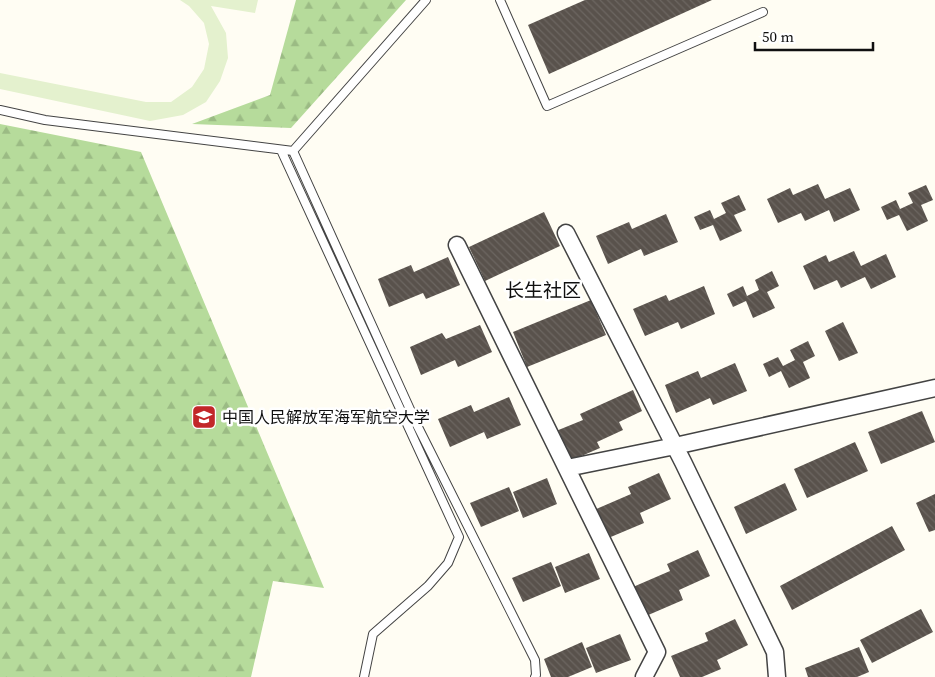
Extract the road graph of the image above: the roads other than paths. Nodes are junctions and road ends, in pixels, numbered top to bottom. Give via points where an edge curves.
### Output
1 (426, 0) edge
2 (500, 0) edge
3 (763, 12) dead end
4 (0, 110) edge
5 (281, 150) junction
6 (293, 151) junction
7 (566, 233) dead end
8 (458, 245) dead end
9 (935, 388) edge
10 (675, 446) junction
11 (567, 468) junction
12 (364, 677) edge
13 (535, 677) edge
14 (644, 677) edge
15 (777, 677) edge

1 - 6 lane
2 - 3 lane via 547,106
4 - 5 lane via 45,120
5 - 6 lane
5 - 12 lane via 459,537 448,563 428,586 373,634
6 - 13 lane via 418,427 535,660
7 - 10 street
8 - 11 street
9 - 10 street
10 - 11 street
10 - 15 street via 775,652
11 - 14 street via 658,652

